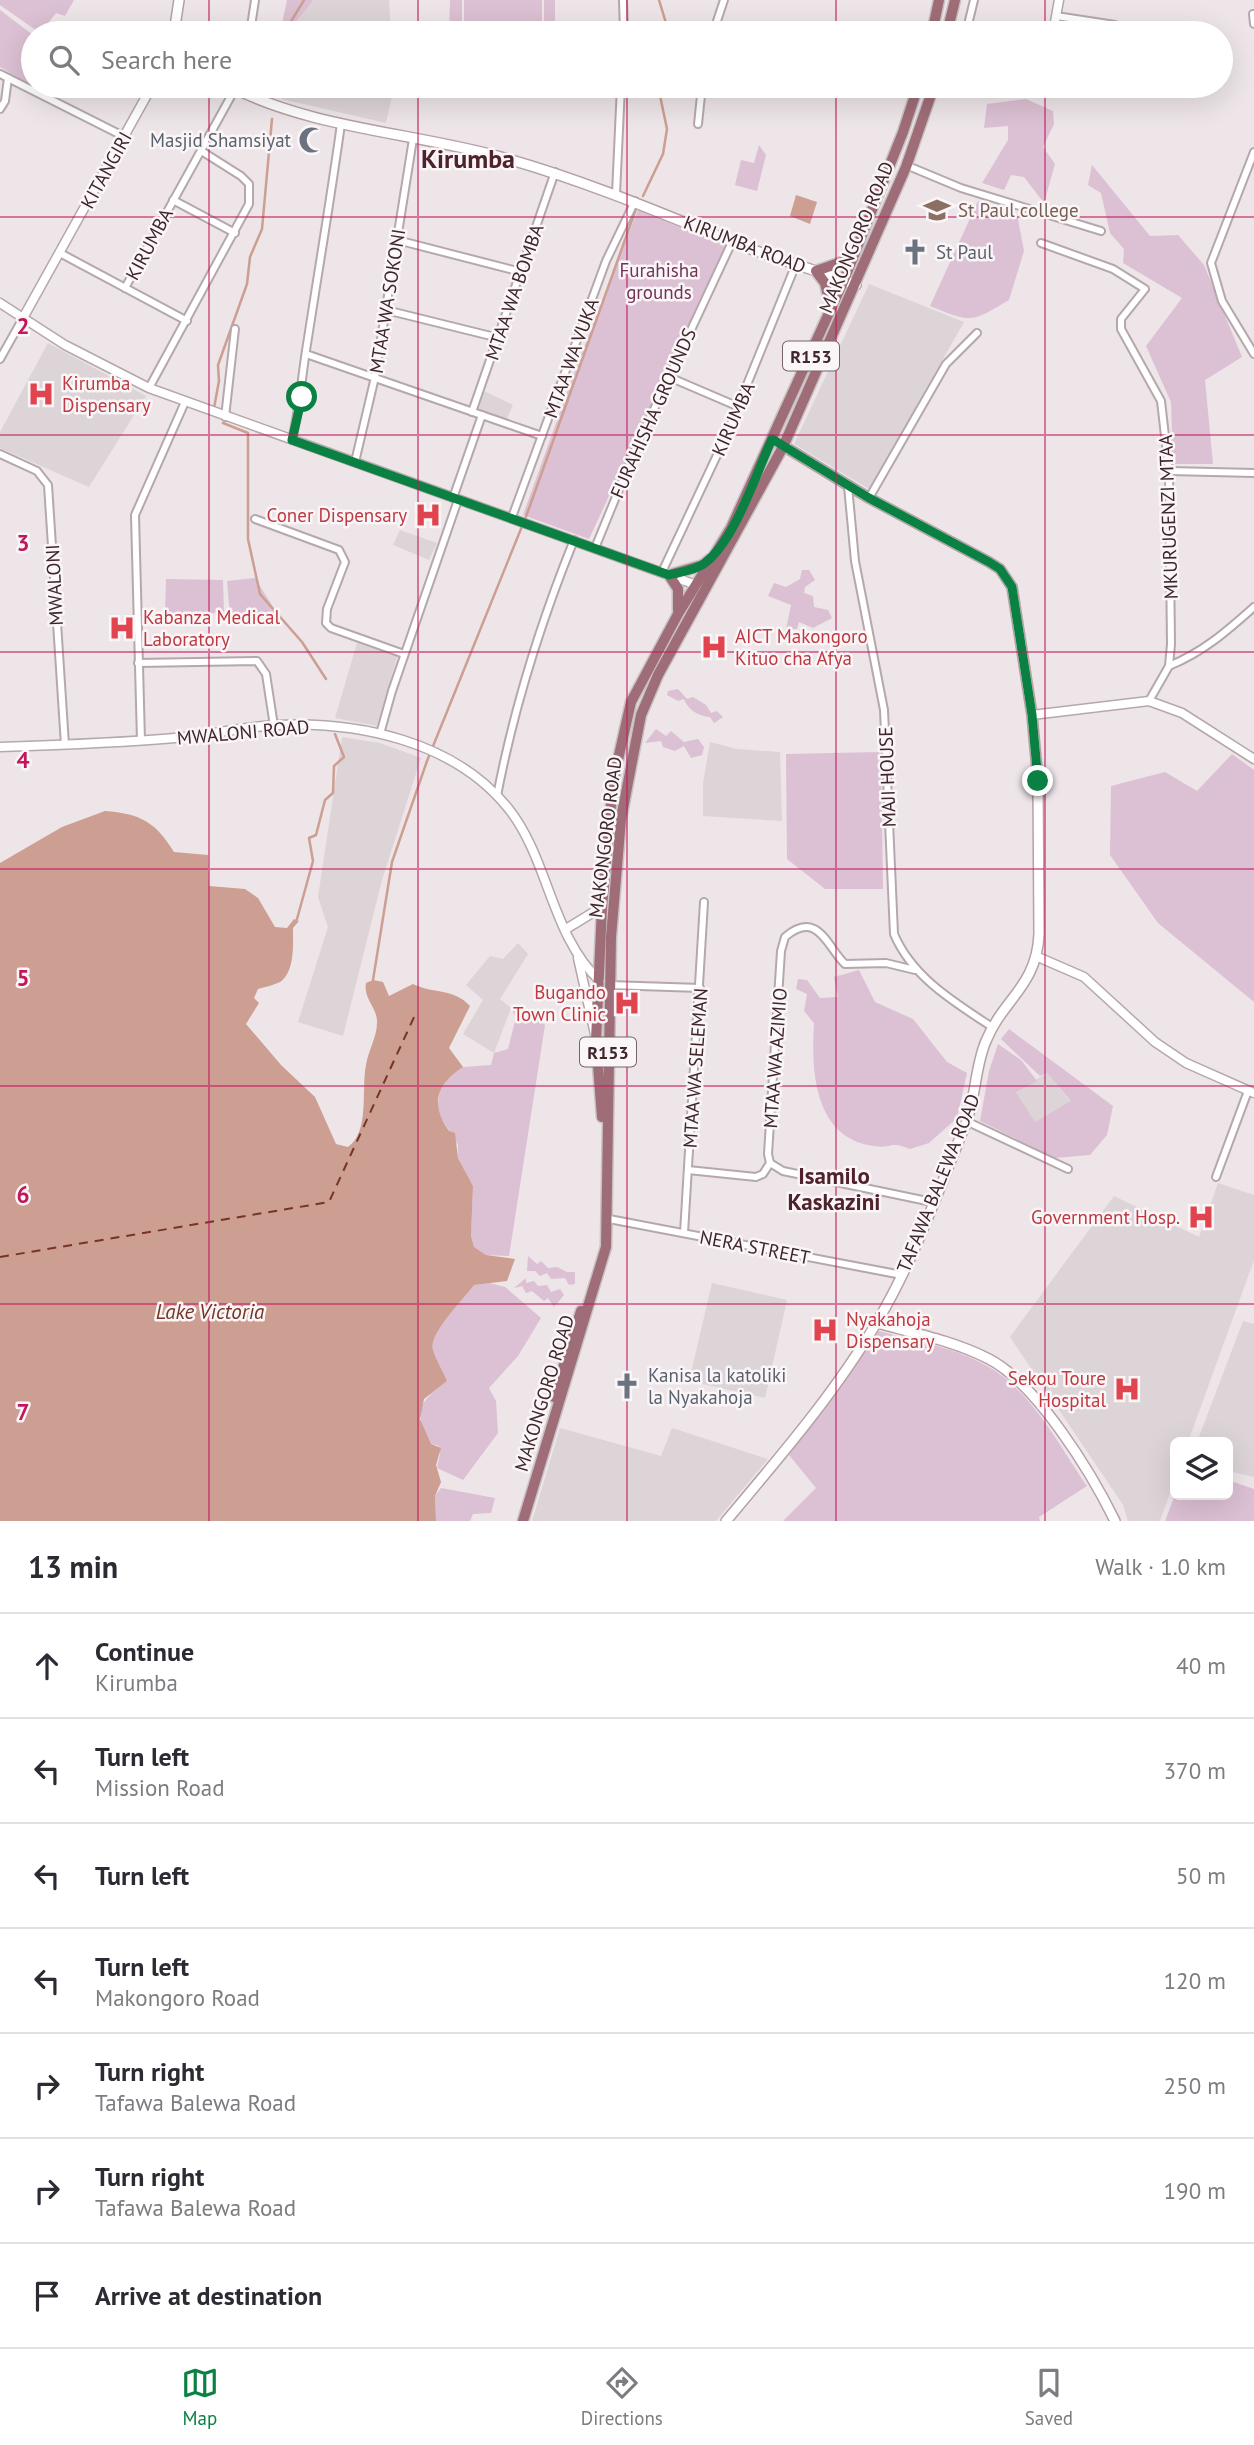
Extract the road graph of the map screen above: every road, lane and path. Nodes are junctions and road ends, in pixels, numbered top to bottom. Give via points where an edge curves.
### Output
1 (179, 0) edge
2 (255, 0) edge
3 (623, 0) edge
4 (724, 0) edge
5 (939, 0) edge
6 (955, 0) edge
7 (974, 0) edge
8 (1059, 0) edge
9 (1253, 14) edge
10 (1056, 16) junction
11 (176, 21) edge
12 (252, 21) edge
13 (624, 21) edge
14 (717, 21) edge
15 (935, 21) edge
16 (950, 21) edge
17 (969, 21) edge
18 (1055, 21) edge
19 (1089, 21) edge
20 (1254, 24) edge
21 (0, 74) edge
22 (8, 78) junction
23 (21, 85) edge
24 (48, 98) edge
25 (146, 98) edge
26 (233, 98) edge
27 (267, 98) edge
28 (620, 98) edge
29 (701, 98) edge
30 (914, 98) edge
31 (930, 98) edge
32 (0, 109) edge
33 (341, 124) junction
34 (698, 124) dead end
35 (125, 137) junction
36 (413, 139) junction
37 (203, 152) junction
38 (1254, 152) edge
39 (913, 168) dead end
40 (555, 172) junction
41 (616, 194) junction
42 (173, 200) junction
43 (635, 201) junction
44 (1101, 231) dead end
45 (234, 233) junction
46 (397, 240) junction
47 (732, 242) junction
48 (1041, 243) dead end
49 (60, 253) junction
50 (853, 258) junction
51 (796, 264) junction
52 (816, 271) junction
53 (521, 272) junction
54 (844, 280) junction
55 (856, 285) junction
56 (125, 288) junction
57 (0, 303) edge
58 (831, 309) junction
59 (386, 310) junction
60 (23, 318) junction
61 (187, 321) junction
62 (235, 329) dead end
63 (977, 333) dead end
64 (499, 338) junction
65 (306, 354) junction
66 (1254, 354) edge
67 (0, 359) edge
68 (375, 377) junction
69 (669, 377) junction
70 (149, 388) junction
71 (185, 402) junction
72 (739, 407) junction
73 (472, 412) junction
74 (482, 415) junction
75 (225, 417) junction
76 (542, 436) junction
77 (772, 439) junction
78 (292, 440) junction
79 (783, 447) junction
80 (0, 454) edge
81 (355, 462) junction
82 (1169, 471) junction
83 (1254, 473) edge
84 (848, 486) junction
85 (869, 498) junction
86 (456, 499) junction
87 (516, 518) junction
88 (255, 519) dead end
89 (574, 540) junction
90 (595, 548) junction
91 (714, 555) junction
92 (666, 573) junction
93 (701, 587) junction
94 (1254, 607) edge
95 (678, 614) junction
96 (404, 654) junction
97 (138, 663) junction
98 (1169, 666) junction
99 (1149, 701) junction
100 (1032, 715) junction
101 (274, 726) junction
102 (380, 734) junction
103 (141, 741) junction
104 (65, 745) junction
105 (0, 747) edge
106 (1254, 759) edge
107 (497, 796) junction
108 (704, 902) dead end
109 (603, 907) junction
110 (566, 929) junction
111 (577, 950) junction
112 (1038, 957) junction
113 (916, 970) junction
114 (598, 979) junction
115 (609, 985) junction
116 (700, 988) junction
117 (992, 1027) junction
118 (596, 1040) junction
119 (1251, 1092) edge
120 (966, 1121) junction
121 (769, 1163) junction
122 (1068, 1169) dead end
123 (688, 1170) junction
124 (1216, 1177) dead end
125 (932, 1202) junction
126 (609, 1219) junction
127 (684, 1233) junction
128 (902, 1275) junction
129 (877, 1323) junction
130 (516, 1521) edge
131 (523, 1521) edge
132 (726, 1521) edge
133 (1115, 1521) edge

1 - 11 main road
2 - 12 street
3 - 13 street
4 - 14 street
5 - 15 main road
6 - 16 main road
7 - 17 street
8 - 10 street
9 - 20 street
10 - 18 street
10 - 19 street
21 - 22 street
22 - 23 street
22 - 32 street
24 - 35 street
25 - 35 street, KITANGIRI
26 - 37 street, KIRUMBA
27 - 33 main road, KIRUMBA ROAD
28 - 41 street
29 - 34 street
30 - 50 main road, MAKONGORO ROAD / R153
31 - 55 main road, MAKONGORO ROAD / R153
33 - 36 main road, KIRUMBA ROAD
33 - 65 street
35 - 49 street, KITANGIRI
36 - 40 main road, KIRUMBA ROAD
36 - 46 street, MTAA WA SOKONI
37 - 42 street, KIRUMBA
37 - 45 street via 248,184 249,204
38 - 66 street via 1210,264 1222,302
39 - 44 street via 1021,208
40 - 41 main road, KIRUMBA ROAD
40 - 53 street, MTAA WA BOMBA
41 - 43 main road, KIRUMBA ROAD
42 - 45 street, KIRUMBA
42 - 56 street, KIRUMBA
43 - 47 main road, KIRUMBA ROAD
43 - 76 street, MTAA WA VUKA via 607,261
45 - 61 street
46 - 53 street
46 - 59 street, MTAA WA SOKONI
47 - 51 main road, KIRUMBA ROAD
47 - 69 street, FURAHISHA GROUNDS
48 - 82 street, MKURUGENZI MTAA via 1113,269 1145,289 1121,319 1121,329 1161,401
49 - 56 street
49 - 60 street, KITANGIRI
50 - 52 main road
50 - 54 main road, MAKONGORO ROAD / R153
51 - 52 main road, KIRUMBA ROAD
51 - 72 street, KIRUMBA
52 - 54 main road, KIRUMBA ROAD
52 - 58 main road via 825,283
53 - 64 street, MTAA WA BOMBA
54 - 55 main road, KIRUMBA ROAD
54 - 58 main road, MAKONGORO ROAD / R153
55 - 79 main road, MAKONGORO ROAD / R153
56 - 61 street
57 - 60 street
58 - 77 main road, MAKONGORO ROAD / R153
59 - 64 street
59 - 68 street, MTAA WA SOKONI
60 - 67 street
60 - 70 street via 93,361
61 - 70 street
62 - 75 street
63 - 85 street via 946,364
64 - 73 street, MTAA WA BOMBA
65 - 68 street
65 - 78 street
68 - 73 street
68 - 81 street, MTAA WA SOKONI
69 - 72 street
69 - 90 street, FURAHISHA GROUNDS
70 - 71 street
71 - 75 street
71 - 97 street via 135,516
72 - 92 street, KIRUMBA
73 - 74 street
74 - 76 street
74 - 86 street
75 - 78 street
76 - 87 street, MTAA WA VUKA
77 - 79 main road, TAFAWA BALEWA ROAD
77 - 91 main road, MAKONGORO ROAD / R153
78 - 81 street
79 - 84 main road, TAFAWA BALEWA ROAD
79 - 93 main road, MAKONGORO ROAD / R153
80 - 104 street, MWALONI via 37,471 48,485
81 - 86 street
82 - 83 street
82 - 98 street, MKURUGENZI MTAA
84 - 85 main road, TAFAWA BALEWA ROAD
84 - 113 street, MAJI HOUSE via 857,574 884,709 892,918 901,951
85 - 100 main road, TAFAWA BALEWA ROAD via 989,562 1007,578
86 - 87 street
86 - 96 street
87 - 89 street
88 - 96 street via 339,550 345,562 327,608 326,623
89 - 90 street
89 - 107 street via 518,695
90 - 92 street
91 - 92 main road via 703,565
91 - 93 main road, MAKONGORO ROAD / R153
92 - 93 street
92 - 95 main road via 677,589
93 - 95 main road, MAKONGORO ROAD / R153
93 - 115 main road, MAKONGORO ROAD / R153 via 641,715 621,819
94 - 98 street via 1220,639
95 - 109 main road, MAKONGORO ROAD / R153 via 629,713 613,782
96 - 102 street
97 - 101 street via 257,661 266,674
97 - 103 street
98 - 99 street, MKURUGENZI MTAA
99 - 100 street
99 - 106 street via 1182,713
100 - 112 main road, TAFAWA BALEWA ROAD via 1038,781
101 - 102 street, MWALONI ROAD via 321,725
101 - 103 street, MWALONI ROAD
102 - 107 street, MWALONI ROAD via 439,755
103 - 104 street, MWALONI ROAD
104 - 105 street, MWALONI ROAD
107 - 110 street, MWALONI ROAD via 524,831
108 - 116 street, MTAA WA SELEMAN
109 - 110 street
109 - 114 main road, MAKONGORO ROAD / R153
110 - 111 street, MWALONI ROAD
111 - 114 street, MWALONI ROAD
111 - 118 street
112 - 117 main road, TAFAWA BALEWA ROAD
112 - 119 street via 1084,977 1154,1042 1186,1063
113 - 117 street, MAJI HOUSE
113 - 121 street, MTAA WA AZIMIO via 886,963 845,964 825,935 816,930 797,930 785,937
114 - 115 street, MWALONI ROAD
114 - 118 main road, MAKONGORO ROAD / R153
115 - 116 street
115 - 126 main road, MAKONGORO ROAD / R153
116 - 123 street, MTAA WA SELEMAN
117 - 120 main road, TAFAWA BALEWA ROAD
118 - 130 main road, MAKONGORO ROAD / R153 via 603,1115 600,1247
119 - 124 street
120 - 122 street
120 - 125 main road, TAFAWA BALEWA ROAD
121 - 123 street via 756,1177
121 - 125 street via 783,1171
123 - 127 street, MTAA WA SELEMAN
125 - 128 main road, TAFAWA BALEWA ROAD
126 - 127 street, NERA STREET
126 - 131 main road, MAKONGORO ROAD / R153 via 601,1267
127 - 128 street, NERA STREET
128 - 129 main road, TAFAWA BALEWA ROAD
129 - 132 main road, TAFAWA BALEWA ROAD via 808,1420
129 - 133 main road via 959,1347 1016,1377 1098,1487

